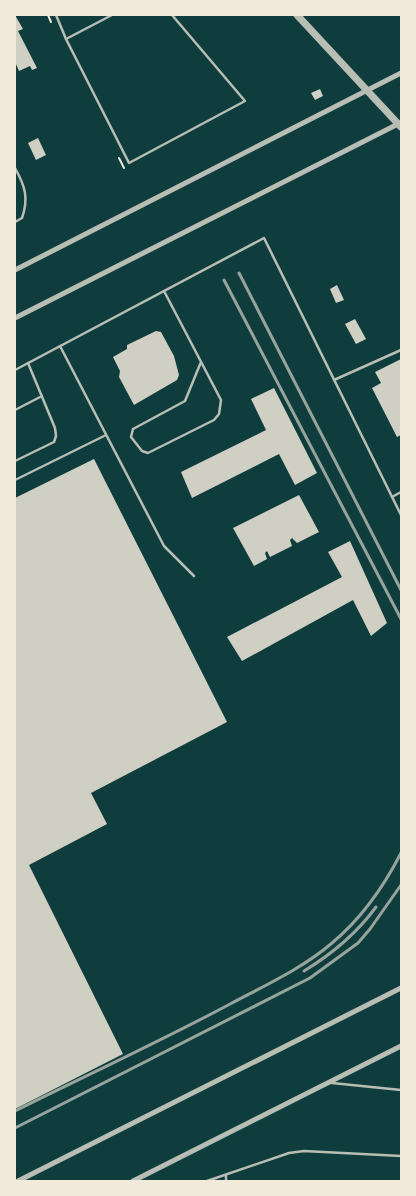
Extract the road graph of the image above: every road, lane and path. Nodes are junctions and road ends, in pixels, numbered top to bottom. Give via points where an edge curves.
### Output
1 (56, 15) edge
2 (112, 15) edge
3 (172, 15) edge
4 (297, 15) edge
5 (66, 39) junction
6 (401, 73) edge
7 (365, 90) junction
8 (400, 125) edge
9 (15, 168) edge
10 (15, 222) edge
11 (15, 270) edge
12 (164, 291) junction
13 (15, 318) edge
14 (60, 346) junction
15 (401, 350) edge
16 (201, 362) junction
17 (28, 363) junction
18 (15, 370) edge
19 (334, 380) junction
20 (42, 396) junction
21 (15, 410) edge
22 (106, 435) junction
23 (15, 461) edge
24 (15, 480) edge
25 (401, 492) edge
26 (392, 497) junction
27 (401, 515) edge
28 (194, 576) dead end
29 (401, 988) edge
30 (401, 1046) edge
31 (328, 1082) junction
32 (401, 1090) edge
33 (401, 1156) edge
34 (226, 1175) junction
35 (18, 1181) edge
36 (133, 1181) edge
37 (207, 1181) edge
38 (226, 1181) edge

1 - 5 lane
2 - 5 lane
3 - 5 lane via 245,100 129,163
4 - 7 street
6 - 7 street
7 - 8 street
7 - 11 street
8 - 13 street
9 - 10 lane via 26,189 27,205 22,218
12 - 14 lane
12 - 16 lane
12 - 19 lane via 264,238
14 - 17 lane
14 - 22 lane
15 - 19 lane
16 - 16 lane via 185,401 133,429 131,437 142,451 148,453 214,420 218,414 221,400
17 - 18 lane
17 - 20 lane
19 - 26 lane
20 - 21 lane
20 - 23 lane via 55,428 54,442
22 - 24 lane
22 - 28 lane via 164,546
25 - 26 lane
26 - 27 lane
29 - 35 street
30 - 31 street
31 - 32 lane
31 - 36 street
33 - 34 lane via 304,1151
34 - 37 lane
34 - 38 lane

